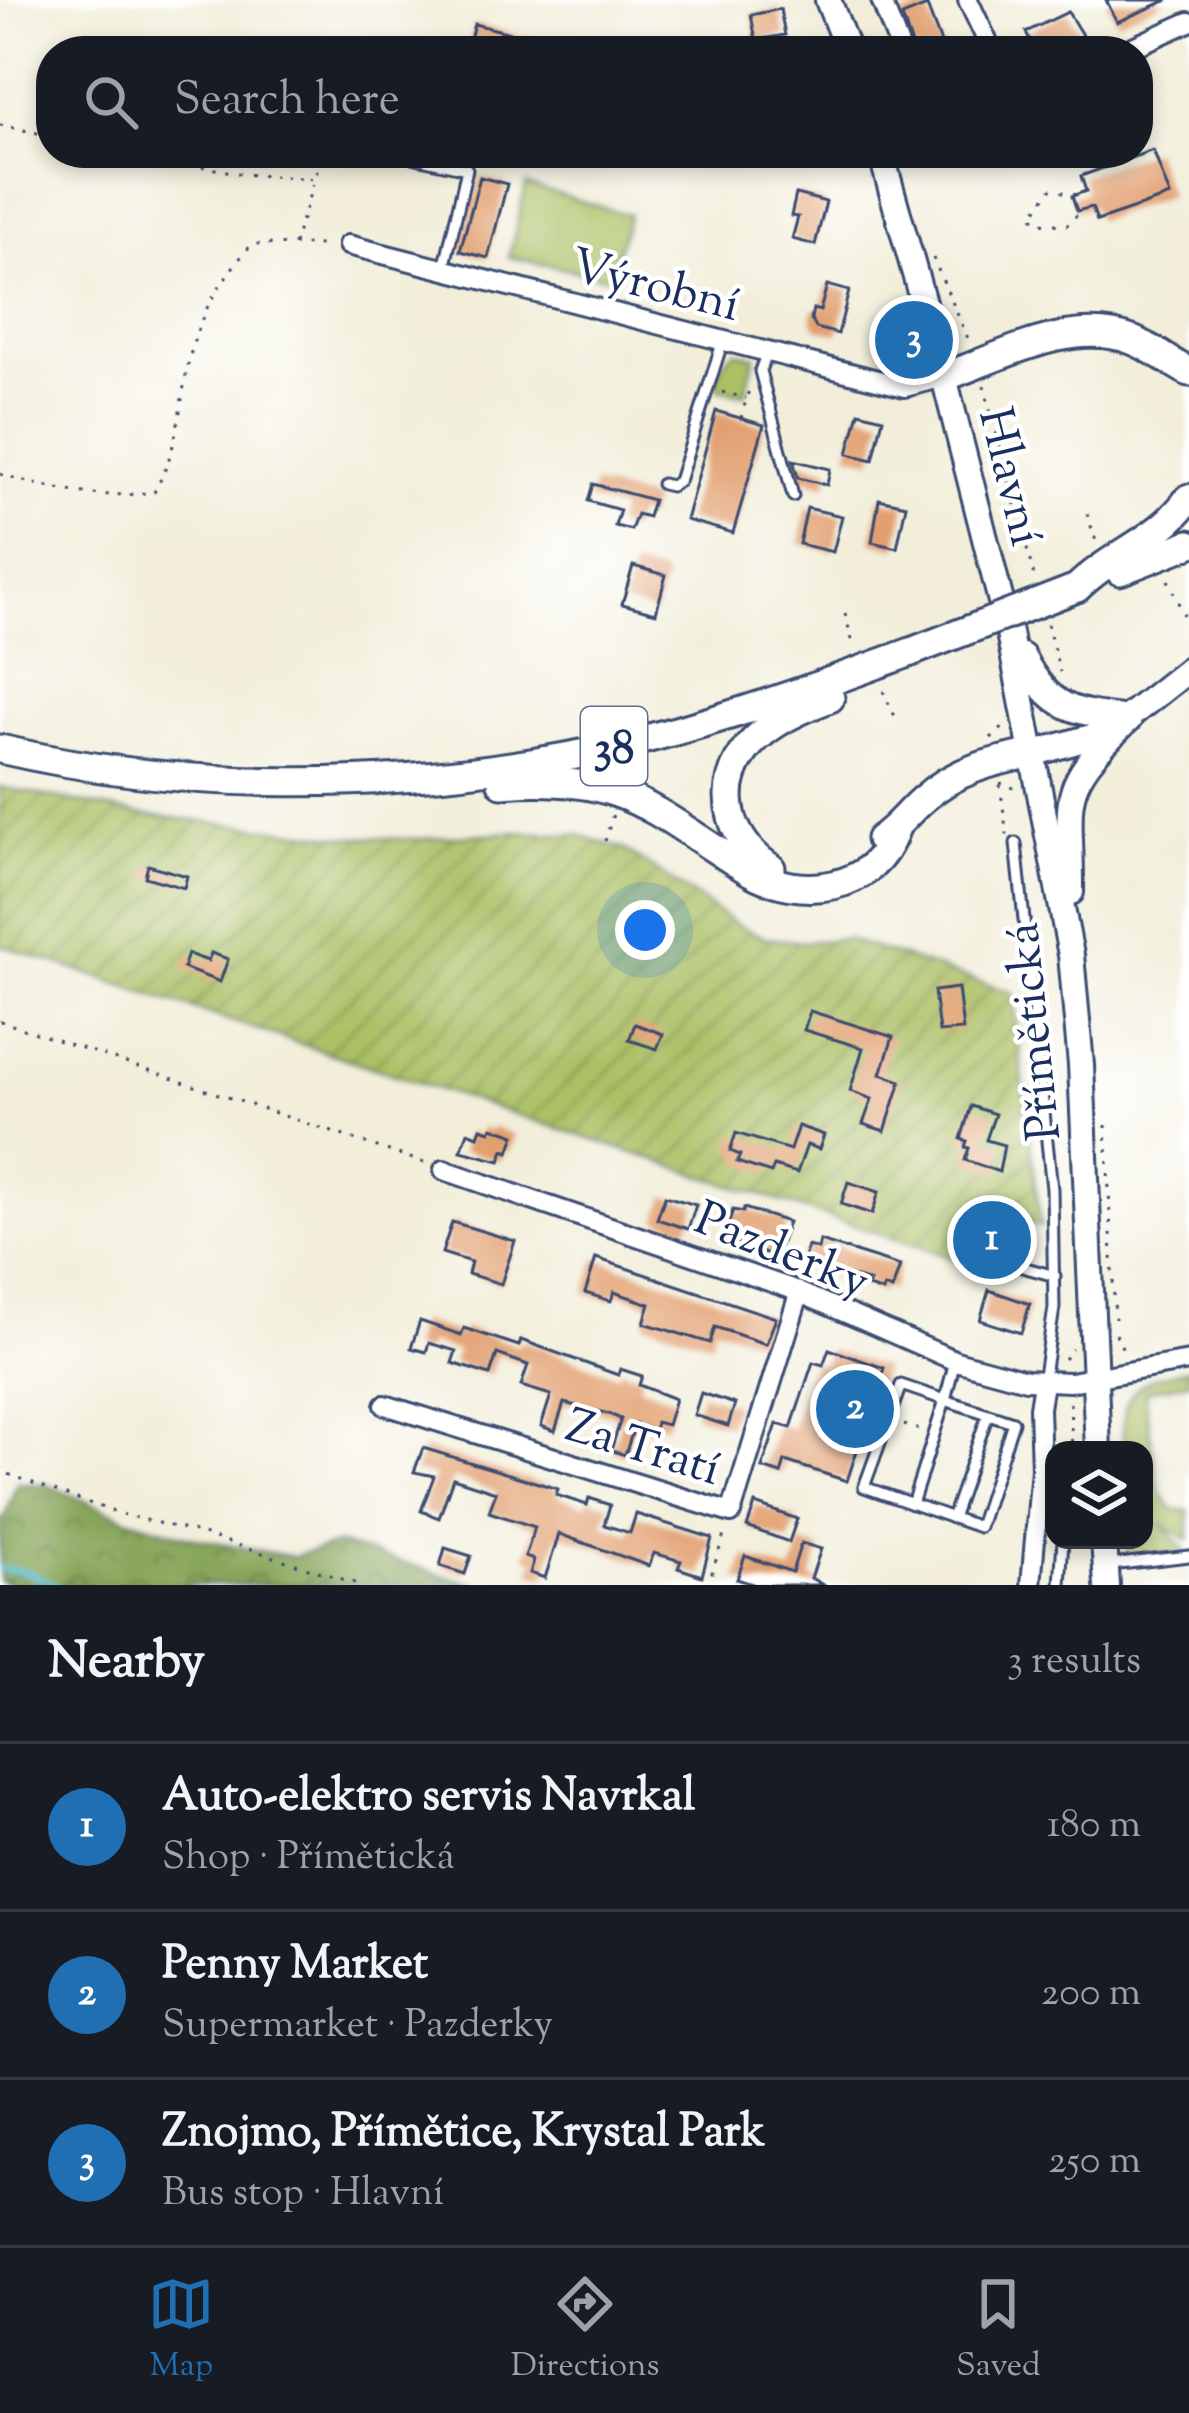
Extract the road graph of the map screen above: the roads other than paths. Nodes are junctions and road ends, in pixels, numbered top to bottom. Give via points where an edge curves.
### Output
1 (828, 0) edge
2 (881, 0) edge
3 (968, 0) edge
4 (1189, 22) edge
5 (842, 36) edge
6 (895, 36) edge
7 (985, 36) edge
8 (1153, 38) edge
9 (458, 168) edge
10 (885, 168) edge
11 (348, 245) road end
12 (443, 269) junction
13 (723, 340) junction
14 (767, 352) junction
15 (1178, 367) edge
16 (944, 377) junction
17 (1189, 391) edge
18 (662, 484) dead end
19 (793, 496) dead end
20 (1189, 499) edge
21 (1189, 544) edge
22 (1076, 589) junction
23 (1009, 633) junction
24 (910, 652) junction
25 (1189, 669) edge
26 (1129, 719) junction
27 (0, 748) edge
28 (1035, 753) junction
29 (308, 780) junction
30 (895, 830) junction
31 (1016, 844) dead end
32 (1071, 955) junction
33 (444, 1170) road end
34 (1021, 1231) dead end
35 (1055, 1276) junction
36 (799, 1294) junction
37 (956, 1360) junction
38 (1189, 1361) edge
39 (1095, 1378) junction
40 (1043, 1383) junction
41 (945, 1400) junction
42 (385, 1405) dead end
43 (988, 1414) junction
44 (1098, 1441) edge
45 (1041, 1468) junction
46 (1045, 1474) edge
47 (912, 1504) junction
48 (952, 1518) junction
49 (1062, 1549) edge
50 (1189, 1556) edge
51 (1105, 1564) edge
52 (1031, 1585) edge
53 (1060, 1585) edge

1 - 5 main road
2 - 6 street
3 - 7 street
4 - 8 street
9 - 12 lane via 467,170
10 - 16 main road, Hlavní
11 - 12 street, Výrobní
12 - 13 street, Výrobní
13 - 14 street, Výrobní
13 - 18 lane via 679,481
14 - 16 street, Výrobní via 905,387
14 - 19 lane via 760,371
15 - 16 main road via 1134,340 1090,332
15 - 17 main road
16 - 23 main road, Hlavní
20 - 22 main road via 1161,531
21 - 22 main road, 38
22 - 24 main road, 38, bridge
23 - 26 main road via 1036,683 1065,707
23 - 28 main road, Hlavní
24 - 29 main road, 38 via 714,720 571,756 451,773
24 - 30 main road via 896,673 767,730 743,754 729,788 742,842 793,876 845,867
25 - 26 main road
26 - 28 main road
26 - 32 main road via 1085,764 1069,802
27 - 29 main road, 38 via 192,776
28 - 30 main road via 959,774
28 - 32 main road, Přímětická
29 - 30 main road via 382,792 542,780 596,785 650,805 771,883 797,889 858,874
31 - 35 lane
32 - 39 main road, Přímětická
33 - 36 street, Pazderky
34 - 35 lane via 1015,1265
35 - 40 lane
36 - 37 street, Pazderky
36 - 42 street, Za Tratí via 731,1513
37 - 40 street, Pazderky
37 - 41 lane
38 - 39 street, Pazderky
39 - 40 street, Pazderky
39 - 44 main road, Přímětická
40 - 45 street
41 - 43 lane
41 - 47 lane
41 - 47 lane via 901,1385 864,1486
43 - 48 lane
43 - 48 lane via 1013,1422 979,1527
45 - 46 lane
45 - 52 street
47 - 48 lane
49 - 53 lane
50 - 51 lane

